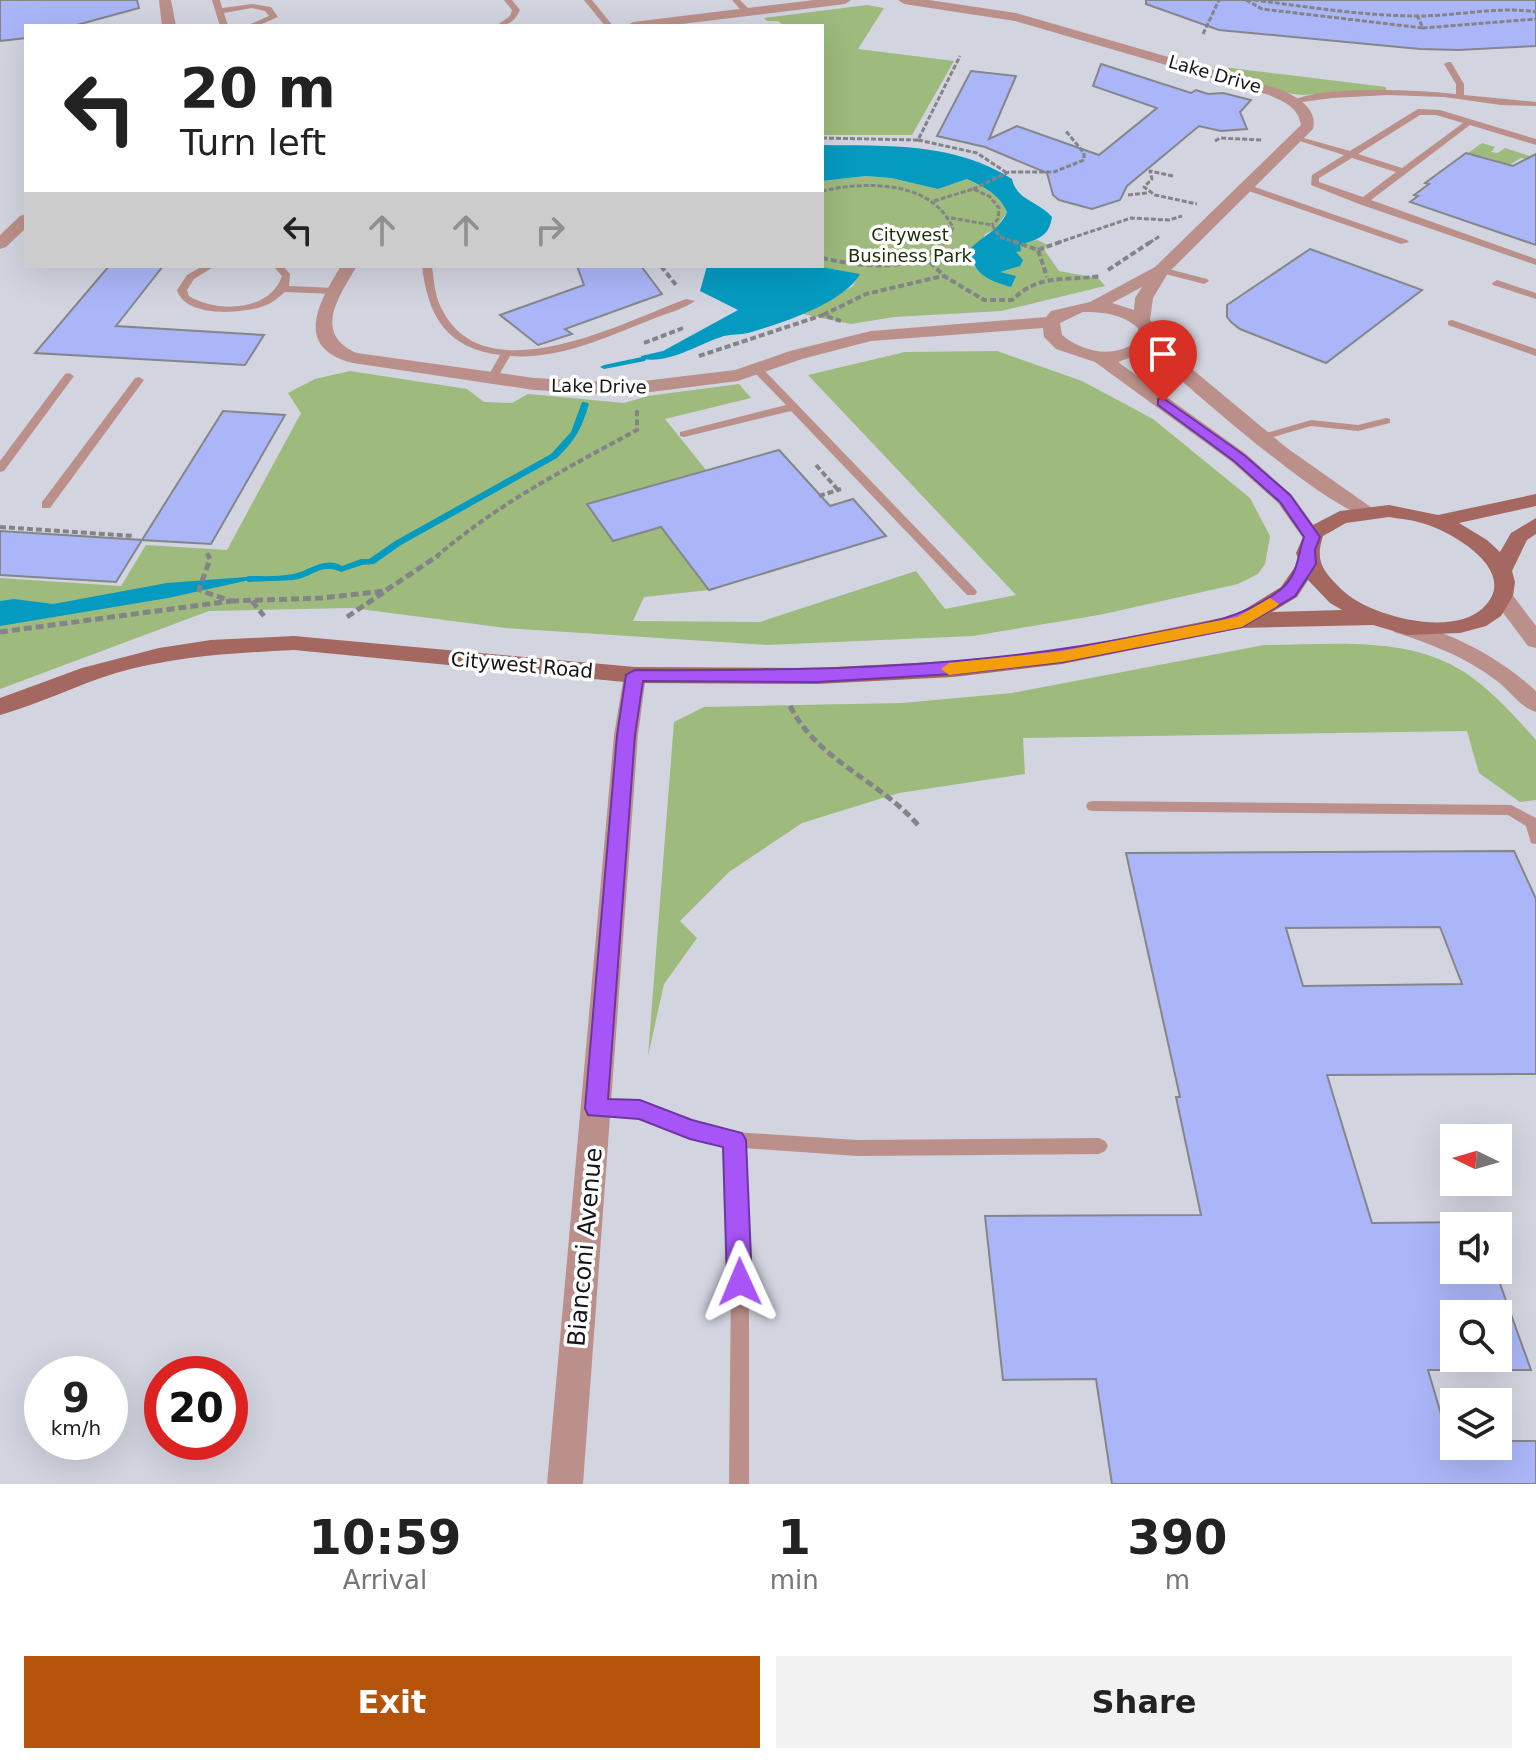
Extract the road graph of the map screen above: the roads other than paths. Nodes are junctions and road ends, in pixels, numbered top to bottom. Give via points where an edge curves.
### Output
1 (165, 0) edge
2 (216, 0) edge
3 (508, 0) edge
4 (588, 0) edge
5 (736, 0) edge
6 (845, 0) edge
7 (904, 0) edge
8 (920, 0) edge
9 (219, 11) junction
10 (747, 12) junction
11 (169, 24) edge
12 (223, 24) edge
13 (255, 24) edge
14 (503, 24) edge
15 (607, 24) edge
16 (649, 24) edge
17 (1448, 64) dead end
18 (1460, 97) junction
19 (1295, 101) junction
20 (1536, 104) edge
21 (1469, 122) junction
22 (1296, 137) junction
23 (1536, 142) edge
24 (1349, 155) junction
25 (1402, 171) junction
26 (1246, 187) junction
27 (1362, 202) junction
28 (24, 221) edge
29 (1404, 242) dead end
30 (0, 244) edge
31 (1536, 262) edge
32 (206, 268) edge
33 (280, 268) edge
34 (348, 268) edge
35 (427, 268) edge
36 (1161, 270) junction
37 (1204, 281) dead end
38 (1497, 283) dead end
39 (283, 289) junction
40 (334, 291) junction
41 (1536, 296) edge
42 (690, 301) road end
43 (1095, 306) junction
44 (1141, 320) junction
45 (1051, 322) junction
46 (1452, 323) dead end
47 (955, 331) junction
48 (1148, 342) junction
49 (1060, 344) junction
50 (506, 353) junction
51 (1536, 353) edge
52 (1100, 357) junction
53 (756, 368) junction
54 (69, 376) dead end
55 (492, 378) junction
56 (139, 380) dead end
57 (793, 407) junction
58 (1386, 421) dead end
59 (684, 434) dead end
60 (1260, 438) junction
61 (0, 469) edge
62 (1536, 500) edge
63 (46, 505) dead end
64 (1365, 512) junction
65 (1437, 521) junction
66 (1536, 524) edge
67 (1312, 537) junction
68 (1308, 564) junction
69 (1502, 570) junction
70 (971, 592) dead end
71 (1503, 598) junction
72 (1372, 618) junction
73 (1242, 621) junction
74 (1402, 627) junction
75 (1536, 641) edge
76 (635, 675) junction
77 (1536, 704) edge
78 (0, 707) edge
79 (1093, 806) dead end
80 (1536, 839) edge
81 (596, 1108) junction
82 (734, 1140) junction
83 (1099, 1146) dead end
84 (565, 1484) edge
85 (739, 1484) edge

1 - 11 street
2 - 9 lane
3 - 14 lane via 516,10
4 - 15 lane
5 - 10 lane
6 - 10 street
7 - 8 street, Lake Drive
8 - 19 street, Lake Drive via 1016,17
9 - 12 lane
9 - 13 lane via 252,6 268,9 274,17
10 - 16 street
17 - 18 lane via 1460,84
18 - 19 lane via 1375,92
18 - 20 lane
19 - 22 street via 1308,117 1308,126
21 - 23 lane
21 - 24 lane via 1418,112
21 - 25 lane
22 - 24 lane
22 - 26 street
24 - 25 lane
24 - 27 lane via 1315,177 1314,183
25 - 27 lane
26 - 29 lane
26 - 36 street
27 - 31 lane
28 - 30 street
32 - 39 lane via 190,277 182,290 199,307 239,309
33 - 39 lane via 287,276
34 - 40 street, Lake Drive
35 - 50 lane via 430,293 447,329 464,341
36 - 37 lane
36 - 43 street
36 - 44 street via 1144,298
38 - 41 lane
39 - 40 lane
40 - 55 street, Lake Drive via 322,320 324,339 332,349 353,358
42 - 50 lane via 563,348
43 - 44 street
43 - 45 street, Lake Drive via 1067,310
44 - 48 street via 1150,335
45 - 47 street, Lake Drive
45 - 49 street
46 - 51 lane
47 - 49 street, Lake Drive
47 - 53 street, Lake Drive via 871,336
48 - 52 street via 1130,354
48 - 60 street
49 - 52 street, Lake Drive
50 - 55 lane
52 - 67 street via 1239,458 1285,499
53 - 55 street, Lake Drive via 690,383 627,389
53 - 57 lane
54 - 61 lane
56 - 63 lane
57 - 59 lane
57 - 70 lane
58 - 60 lane via 1358,428 1311,423
60 - 64 street
62 - 65 main road
64 - 65 main road
64 - 67 main road via 1333,520
65 - 69 main road via 1487,550
66 - 69 main road via 1518,537
67 - 68 main road
68 - 72 main road via 1319,584 1341,603
68 - 73 main road, Citywest Road via 1289,592
69 - 71 main road
71 - 74 main road via 1491,614 1467,625 1437,630
71 - 75 street
72 - 73 main road, Citywest Road
72 - 74 main road
73 - 76 main road, Citywest Road via 1062,657 953,669 817,676
74 - 77 street via 1454,644 1504,675
76 - 78 main road, Citywest Road via 294,643 184,651 126,663
76 - 81 street, Bianconi Avenue
79 - 80 lane via 1511,810 1533,823
81 - 82 lane via 640,1109 690,1130
81 - 84 street, Bianconi Avenue
82 - 83 lane via 857,1148
82 - 85 lane

